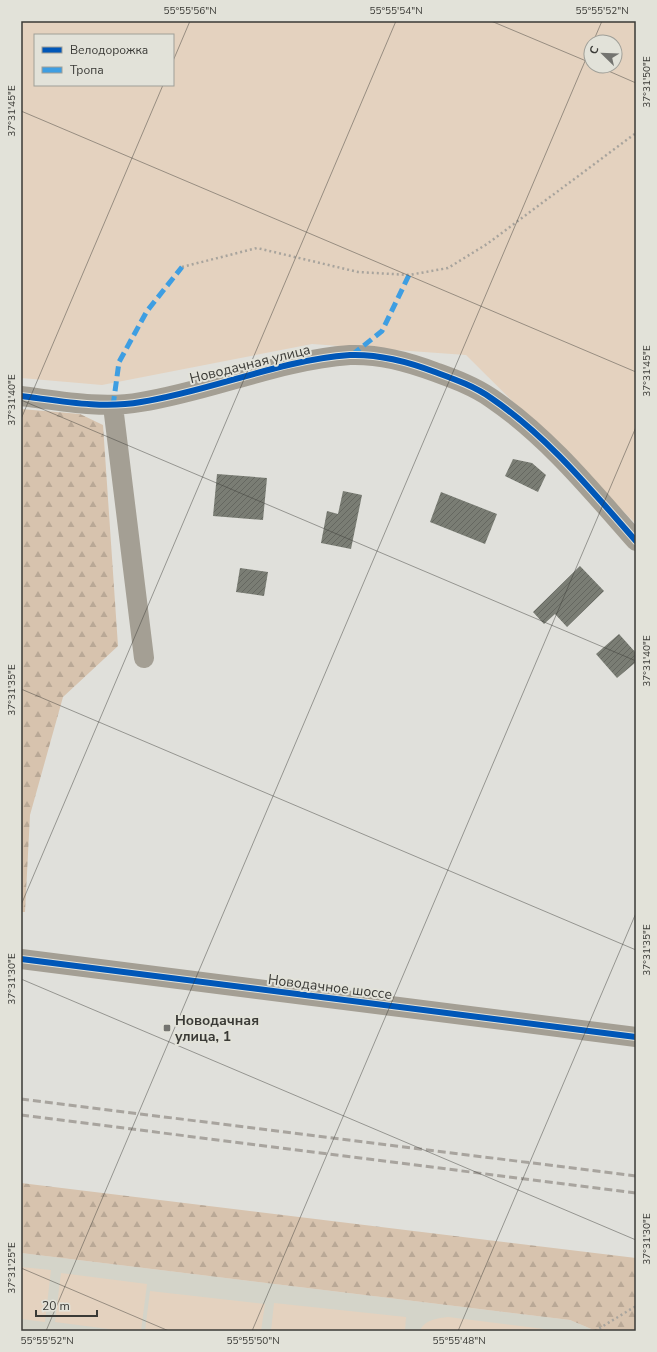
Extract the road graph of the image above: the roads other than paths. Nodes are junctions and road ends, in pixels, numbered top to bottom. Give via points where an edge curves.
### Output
1 (21, 396) edge
2 (113, 406) junction
3 (636, 541) edge
4 (144, 658) dead end
5 (21, 959) edge
6 (636, 1037) edge

1 - 2 street, Новодачная улица
2 - 3 street, Новодачная улица via 142,402 311,360 352,355 417,365 454,379 490,397 521,420 557,454
2 - 4 street
5 - 6 street, Новодачное шоссе

